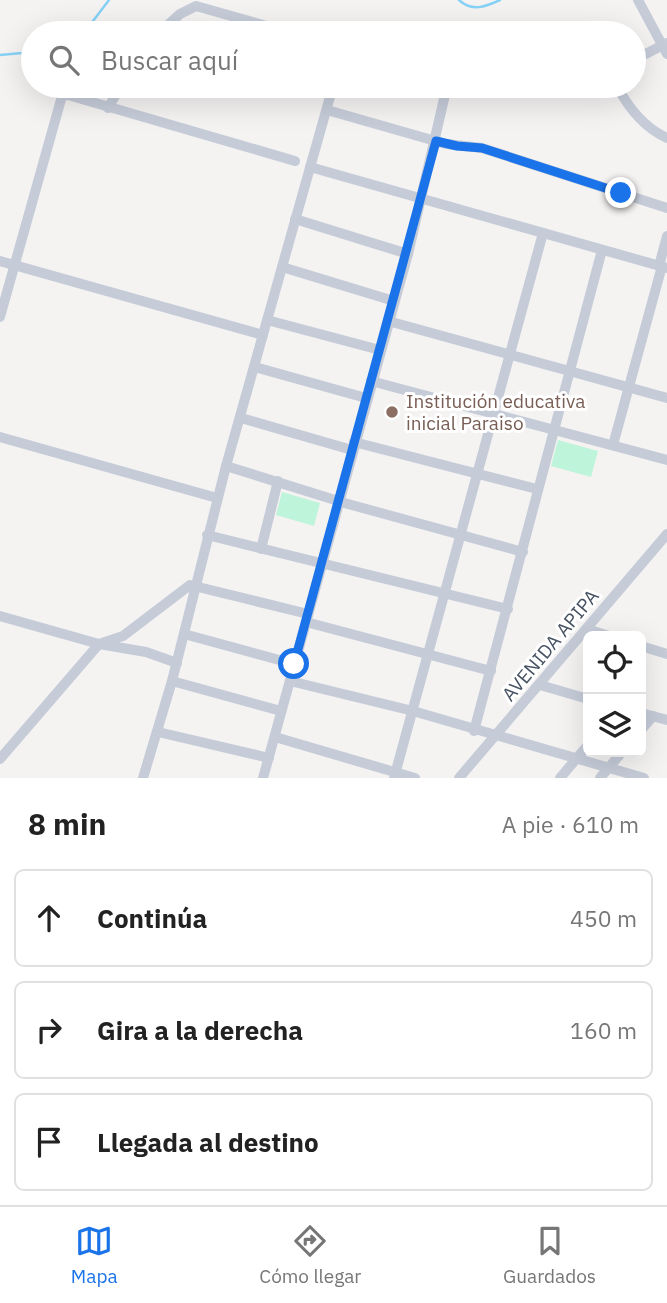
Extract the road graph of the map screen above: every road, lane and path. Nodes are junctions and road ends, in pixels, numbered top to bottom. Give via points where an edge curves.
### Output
1 (638, 0) edge
2 (172, 21) edge
3 (249, 21) edge
4 (665, 48) edge
5 (646, 56) edge
6 (61, 98) edge
7 (77, 98) edge
8 (114, 98) edge
9 (330, 98) edge
10 (445, 98) edge
11 (625, 98) edge
12 (108, 108) junction
13 (327, 110) junction
14 (667, 138) edge
15 (436, 141) junction
16 (295, 161) dead end
17 (310, 167) junction
18 (421, 200) junction
19 (667, 208) edge
20 (295, 219) junction
21 (543, 233) junction
22 (667, 236) edge
23 (602, 250) junction
24 (408, 254) junction
25 (0, 261) edge
26 (13, 266) junction
27 (282, 267) junction
28 (663, 267) edge
29 (394, 301) junction
30 (0, 317) edge
31 (267, 320) junction
32 (388, 321) junction
33 (263, 335) junction
34 (380, 350) junction
35 (510, 354) junction
36 (255, 367) junction
37 (569, 370) junction
38 (371, 380) junction
39 (629, 387) junction
40 (366, 398) junction
41 (667, 398) edge
42 (493, 414) junction
43 (241, 418) junction
44 (554, 429) junction
45 (0, 437) edge
46 (613, 445) junction
47 (353, 446) junction
48 (667, 460) edge
49 (226, 466) junction
50 (478, 474) junction
51 (278, 481) junction
52 (537, 489) junction
53 (217, 498) junction
54 (339, 500) junction
55 (667, 534) edge
56 (207, 535) junction
57 (461, 535) junction
58 (261, 549) junction
59 (523, 552) junction
60 (321, 565) junction
61 (197, 585) junction
62 (444, 595) junction
63 (508, 608) junction
64 (0, 616) edge
65 (307, 618) junction
66 (587, 629) junction
67 (594, 631) edge
68 (184, 634) junction
69 (99, 644) junction
70 (646, 648) edge
71 (428, 652) junction
72 (667, 654) edge
73 (177, 663) junction
74 (294, 664) junction
75 (491, 671) junction
76 (172, 681) junction
77 (289, 681) junction
78 (540, 685) junction
79 (583, 698) edge
80 (281, 711) junction
81 (413, 711) junction
82 (646, 714) edge
83 (653, 716) junction
84 (667, 720) edge
85 (646, 724) edge
86 (474, 731) junction
87 (158, 732) junction
88 (496, 735) junction
89 (275, 737) junction
90 (583, 751) edge
91 (618, 757) edge
92 (269, 758) junction
93 (0, 759) edge
94 (576, 759) junction
95 (607, 769) junction
96 (394, 775) edge
97 (144, 778) edge
98 (263, 778) edge
99 (415, 778) edge
100 (459, 778) edge
101 (560, 778) edge
102 (600, 778) edge
103 (644, 778) edge

1 - 4 street
2 - 3 street via 196,6
4 - 5 street
6 - 26 street
7 - 12 street
8 - 12 street
9 - 13 street
10 - 15 street
11 - 14 street via 640,119
12 - 16 street
13 - 15 street
13 - 17 street
15 - 18 street
15 - 19 street via 482,148
17 - 18 street
17 - 20 street
18 - 21 street
18 - 24 street
20 - 24 street
20 - 27 street
21 - 23 street
21 - 35 street
22 - 28 street
23 - 28 street
23 - 37 street
24 - 29 street
25 - 26 street
26 - 30 street
26 - 33 street
27 - 29 street
27 - 31 street
28 - 39 street
29 - 32 street
31 - 33 street
31 - 34 street
32 - 34 street
32 - 35 street
33 - 36 street
34 - 38 street
35 - 37 street
35 - 42 street
36 - 40 street
36 - 43 street
37 - 39 street
37 - 44 street
38 - 40 street
38 - 42 street
39 - 41 street
39 - 46 street
40 - 47 street
42 - 44 street
42 - 50 street
43 - 47 street
43 - 49 street
44 - 46 street
44 - 52 street
45 - 53 street
46 - 48 street
47 - 50 street
47 - 54 street
49 - 51 street
49 - 53 street
50 - 52 street
50 - 57 street
51 - 54 street
51 - 58 street
52 - 59 street
53 - 56 street
54 - 57 street
54 - 60 street
55 - 66 street, AVENIDA APIPA
56 - 58 street
56 - 61 street
57 - 59 street
57 - 62 street
58 - 60 street
59 - 63 street
60 - 62 street
60 - 65 street
61 - 65 street
61 - 68 street
61 - 69 street via 178,592 123,636
62 - 63 street
62 - 71 street
63 - 75 street
64 - 69 street
65 - 71 street
65 - 74 street
66 - 67 street
66 - 78 street, AVENIDA APIPA
68 - 73 street
68 - 74 street
69 - 73 street
69 - 93 street
70 - 72 street
71 - 75 street
71 - 81 street
73 - 76 street
74 - 77 street
75 - 86 street
76 - 80 street
76 - 87 street
77 - 80 street
77 - 81 street
78 - 79 street
78 - 88 street, AVENIDA APIPA
80 - 89 street
81 - 86 street
81 - 96 street
82 - 83 street
83 - 84 street
83 - 85 street
86 - 88 street
87 - 92 street
87 - 97 street
88 - 94 street
88 - 100 street, AVENIDA APIPA
89 - 92 street
89 - 96 street
90 - 94 street
91 - 95 street
92 - 98 street
94 - 95 street
94 - 101 street
95 - 102 street
95 - 103 street
96 - 99 street

